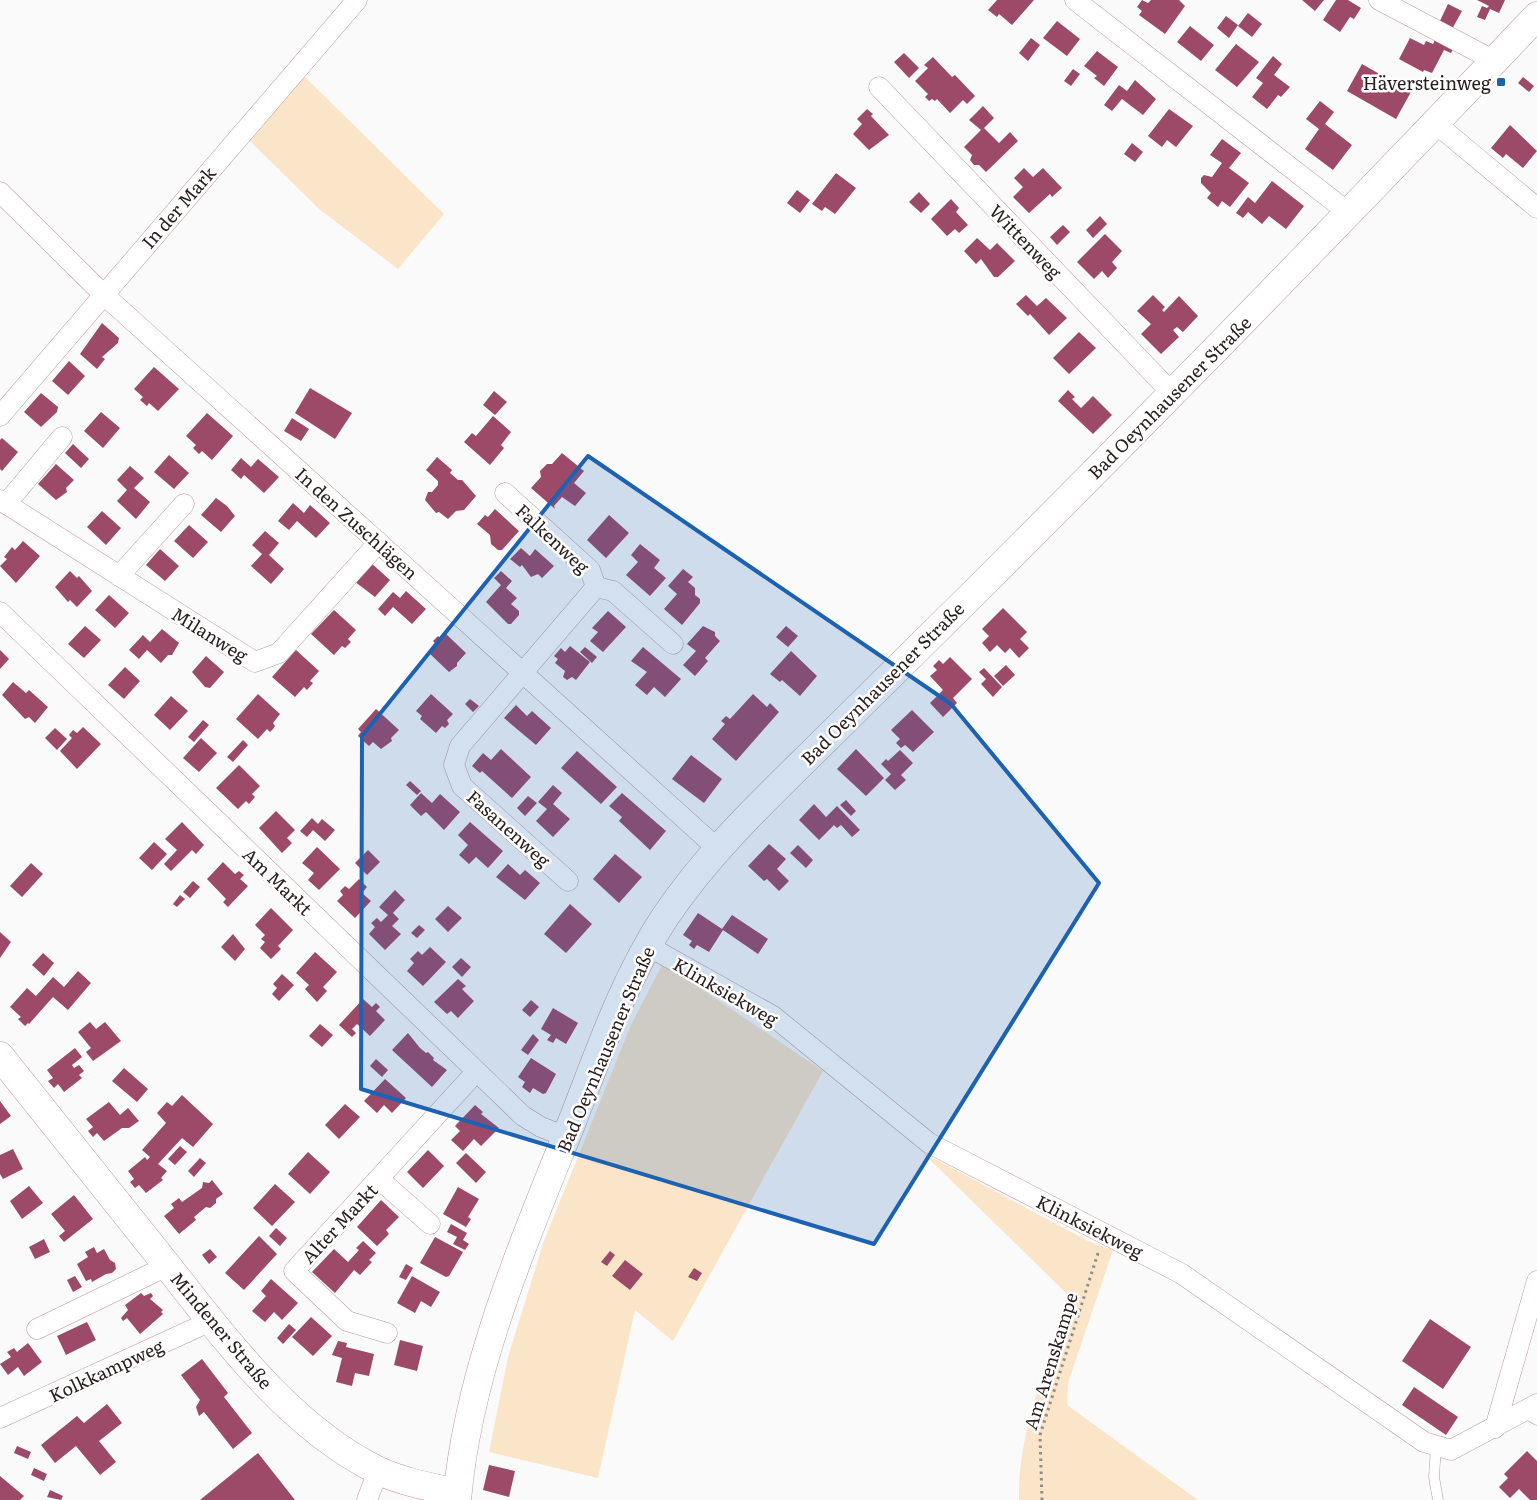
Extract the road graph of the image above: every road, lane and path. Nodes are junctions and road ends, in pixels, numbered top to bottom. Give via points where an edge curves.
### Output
1 (357, 0) edge
2 (1075, 0) edge
3 (1379, 0) edge
4 (1537, 16) edge
5 (1494, 61) junction
6 (879, 87) dead end
7 (1435, 123) junction
8 (0, 192) edge
9 (1537, 208) edge
10 (1349, 213) junction
11 (103, 294) junction
12 (1173, 394) junction
13 (0, 416) edge
14 (62, 437) dead end
15 (505, 493) dead end
16 (3, 502) edge
17 (184, 504) dead end
18 (379, 542) junction
19 (119, 576) junction
20 (596, 586) junction
21 (0, 612) edge
22 (673, 644) dead end
23 (524, 674) junction
24 (718, 849) junction
25 (568, 881) dead end
26 (648, 946) junction
27 (0, 1056) edge
28 (476, 1072) junction
29 (566, 1137) junction
30 (379, 1180) junction
31 (430, 1224) dead end
32 (1104, 1233) junction
33 (167, 1266) junction
34 (1537, 1282) edge
35 (211, 1321) junction
36 (37, 1329) dead end
37 (387, 1333) dead end
38 (1532, 1412) edge
39 (0, 1418) edge
40 (1495, 1428) junction
41 (1436, 1446) junction
42 (378, 1470) junction
43 (457, 1496) edge
44 (367, 1500) edge
45 (1042, 1500) edge
46 (1438, 1500) edge

1 - 11 street, In der Mark
2 - 10 street
3 - 5 street
4 - 5 main road, Bad Oeynhausener Straße
5 - 7 main road, Bad Oeynhausener Straße
6 - 12 street, Wittenweg
7 - 9 street
7 - 10 main road, Bad Oeynhausener Straße
8 - 11 street, In den Zuschlägen
10 - 12 main road, Bad Oeynhausener Straße
11 - 13 street, In der Mark
11 - 18 street, In den Zuschlägen
12 - 24 main road, Bad Oeynhausener Straße
14 - 16 street, Milanweg
15 - 20 street, Falkenweg via 590,570
16 - 19 street, Milanweg
17 - 19 street
18 - 19 street, Milanweg via 279,653 255,662
18 - 23 street, In den Zuschlägen
20 - 22 street, Falkenweg via 613,591
20 - 23 street, Falkenweg
21 - 28 street, Am Markt
23 - 24 street, In den Zuschlägen
23 - 25 street, Fasanenweg via 460,746 454,765 462,786
24 - 26 main road, Bad Oeynhausener Straße via 681,895
26 - 29 main road, Bad Oeynhausener Straße via 601,1048
26 - 32 street, Klinksiekweg via 773,1016 928,1143
27 - 33 main road, Mindener Straße
28 - 29 street, Am Markt via 523,1116
28 - 30 street, Alter Markt
29 - 43 main road, Bad Oeynhausener Straße via 517,1263 488,1350 472,1404
30 - 31 street, Alter Markt
30 - 37 street, Alter Markt via 294,1271 347,1321
32 - 41 street, Klinksiekweg via 1182,1274 1424,1442
32 - 45 path, Am Arenskampe via 1040,1435
33 - 35 main road, Mindener Straße
33 - 36 street, Mindener Straße
34 - 40 street
35 - 39 street, Kolkkampweg
35 - 42 main road, Mindener Straße via 273,1391 337,1445
38 - 40 street, Klinksiekweg
40 - 41 street, Klinksiekweg via 1451,1450
41 - 46 lane via 1434,1477
42 - 43 main road, Mindener Straße
42 - 44 street

